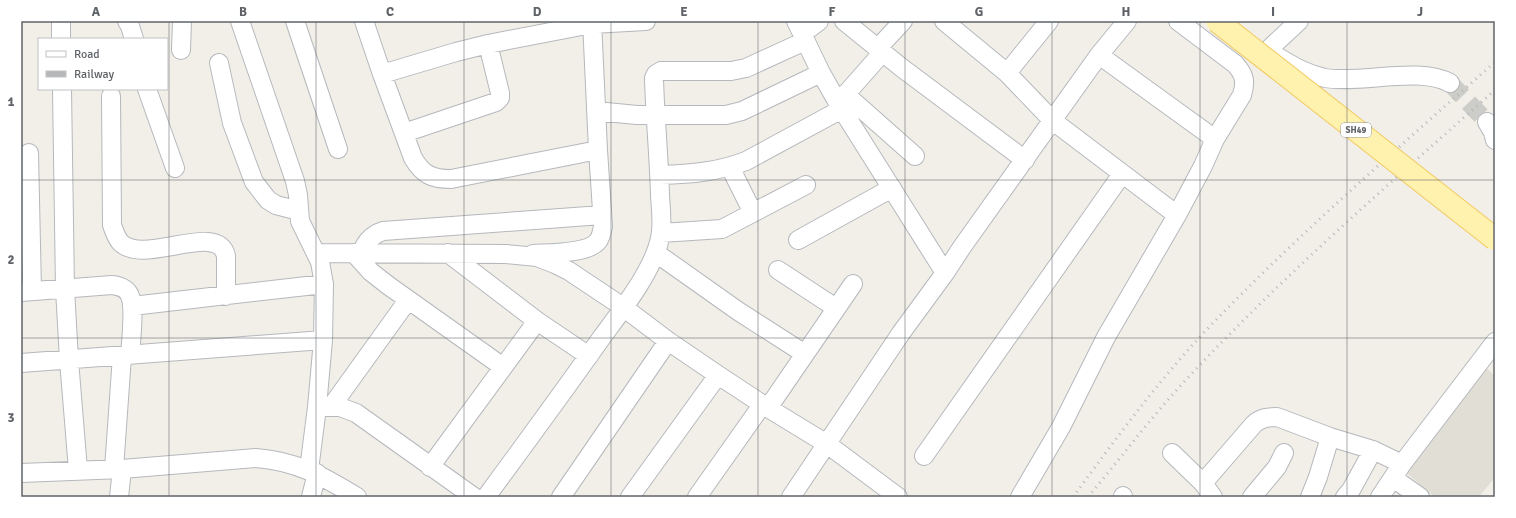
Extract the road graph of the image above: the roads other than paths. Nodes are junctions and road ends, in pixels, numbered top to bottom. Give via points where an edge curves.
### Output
1 (61, 21) edge
2 (126, 21) edge
3 (182, 21) edge
4 (240, 21) edge
5 (295, 21) edge
6 (364, 21) edge
7 (646, 21) edge
8 (819, 21) edge
9 (844, 21) edge
10 (902, 21) edge
11 (944, 21) edge
12 (1049, 21) edge
13 (1127, 21) edge
14 (1178, 21) edge
15 (1217, 21) edge
16 (1234, 21) edge
17 (1299, 21) edge
18 (592, 23) edge
19 (801, 32) edge
20 (61, 38) edge
21 (134, 38) edge
22 (488, 44) junction
23 (182, 50) dead end
24 (880, 50) junction
25 (1268, 50) junction
26 (1099, 55) junction
27 (219, 63) dead end
28 (821, 73) junction
29 (1007, 73) junction
30 (382, 74) junction
31 (1450, 83) tunnel mouth
32 (62, 90) edge
33 (147, 90) edge
34 (111, 96) dead end
35 (842, 102) junction
36 (596, 111) junction
37 (655, 114) junction
38 (1053, 121) junction
39 (1487, 122) tunnel mouth
40 (404, 133) junction
41 (1215, 139) junction
42 (1495, 140) edge
43 (338, 149) dead end
44 (598, 150) junction
45 (28, 153) dead end
46 (915, 156) dead end
47 (1025, 160) junction
48 (730, 167) junction
49 (175, 168) dead end
50 (1122, 174) junction
51 (660, 175) junction
52 (806, 185) dead end
53 (892, 188) junction
54 (299, 211) junction
55 (753, 213) junction
56 (602, 215) junction
57 (1176, 215) junction
58 (661, 233) junction
59 (1495, 239) edge
60 (798, 240) dead end
61 (357, 253) junction
62 (448, 253) junction
63 (656, 253) junction
64 (316, 254) junction
65 (522, 255) junction
66 (778, 270) dead end
67 (945, 273) junction
68 (324, 284) junction
69 (853, 284) dead end
70 (65, 289) junction
71 (27, 291) edge
72 (226, 296) junction
73 (408, 300) junction
74 (132, 306) junction
75 (623, 307) junction
76 (836, 308) junction
77 (537, 321) junction
78 (323, 340) junction
79 (668, 341) junction
80 (1495, 342) edge
81 (805, 354) junction
82 (126, 355) junction
83 (589, 356) junction
84 (69, 360) junction
85 (21, 363) edge
86 (503, 368) junction
87 (718, 375) junction
88 (765, 406) junction
89 (324, 407) junction
90 (1330, 437) junction
91 (827, 444) junction
92 (1373, 450) junction
93 (1284, 452) dead end
94 (1172, 453) dead end
95 (924, 456) dead end
96 (430, 467) junction
97 (118, 469) junction
98 (78, 470) junction
99 (1398, 471) junction
100 (313, 472) junction
101 (21, 473) edge
102 (1208, 490) edge
103 (119, 497) edge
104 (311, 497) edge
105 (357, 497) edge
106 (474, 497) edge
107 (486, 497) edge
108 (561, 497) edge
109 (630, 497) edge
110 (697, 497) edge
111 (791, 497) edge
112 (898, 497) edge
113 (1020, 497) edge
114 (1252, 497) edge
115 (1310, 497) edge
116 (1345, 497) edge
117 (1380, 497) edge
118 (1420, 497) edge

1 - 20 street
2 - 21 street
3 - 23 street
4 - 54 street via 295,181
5 - 43 street
6 - 30 street
7 - 18 street
8 - 19 street
9 - 24 street
10 - 24 street
11 - 29 street
12 - 29 street
13 - 26 street
14 - 41 street via 1242,71 1242,95
15 - 59 main road, SH49, bridge
16 - 25 street
17 - 25 street
18 - 22 street
18 - 36 street
19 - 28 street
19 - 37 street via 739,70 661,71 654,78
22 - 30 street
22 - 40 street via 500,98 496,102
24 - 35 street
24 - 47 street
25 - 31 street via 1302,71 1325,78 1357,80 1431,76
26 - 38 street
26 - 41 street
27 - 54 street via 232,123 254,182 268,200 276,205
28 - 35 street
28 - 37 street via 735,114
29 - 38 street
30 - 40 street
32 - 70 street
33 - 49 street
34 - 72 street via 112,225 120,242 127,247 142,250 206,241 220,244 226,256
35 - 46 street
35 - 48 street via 746,161
35 - 53 street
36 - 37 street
36 - 44 street
37 - 51 street
38 - 47 street
38 - 50 street
39 - 42 street
40 - 44 street via 419,168 440,179
41 - 57 street
44 - 56 street
45 - 71 street
47 - 67 street
48 - 51 street
48 - 55 street
50 - 57 street
50 - 95 street
51 - 58 street
52 - 55 street
53 - 60 street
53 - 67 street
54 - 64 street via 300,221
55 - 58 street via 722,229
56 - 61 street via 383,230 376,233
56 - 65 street via 602,235 592,247
57 - 113 street via 1121,309 1062,427
58 - 63 street
61 - 62 street
61 - 64 street
61 - 73 street via 371,272
62 - 65 street
62 - 77 street
63 - 75 street
63 - 81 street
64 - 68 street
65 - 75 street via 537,257 569,271
66 - 76 street
67 - 91 street via 901,333
68 - 72 street
68 - 78 street
69 - 76 street
70 - 71 street
70 - 74 street via 120,286 130,296
70 - 84 street
72 - 74 street
73 - 86 street
73 - 89 street
74 - 82 street via 132,327
75 - 79 street
75 - 83 street
76 - 81 street
77 - 83 street
77 - 86 street
78 - 82 street
78 - 89 street
79 - 87 street
79 - 108 street
80 - 99 street
81 - 88 street
82 - 84 street
82 - 97 street
83 - 107 street
84 - 85 street
84 - 98 street
86 - 96 street
87 - 88 street
87 - 109 street
88 - 91 street
88 - 110 street
89 - 96 street via 348,409 356,413
89 - 100 street
90 - 92 street
90 - 102 street via 1277,417 1261,419 1254,424
90 - 115 street
91 - 111 street
91 - 112 street
92 - 99 street
92 - 116 street
93 - 114 street via 1277,467
94 - 102 street
96 - 106 street
97 - 98 street
97 - 100 street via 256,458 292,464
97 - 103 street
98 - 101 street
99 - 117 street
99 - 118 street
100 - 104 street
100 - 105 street

